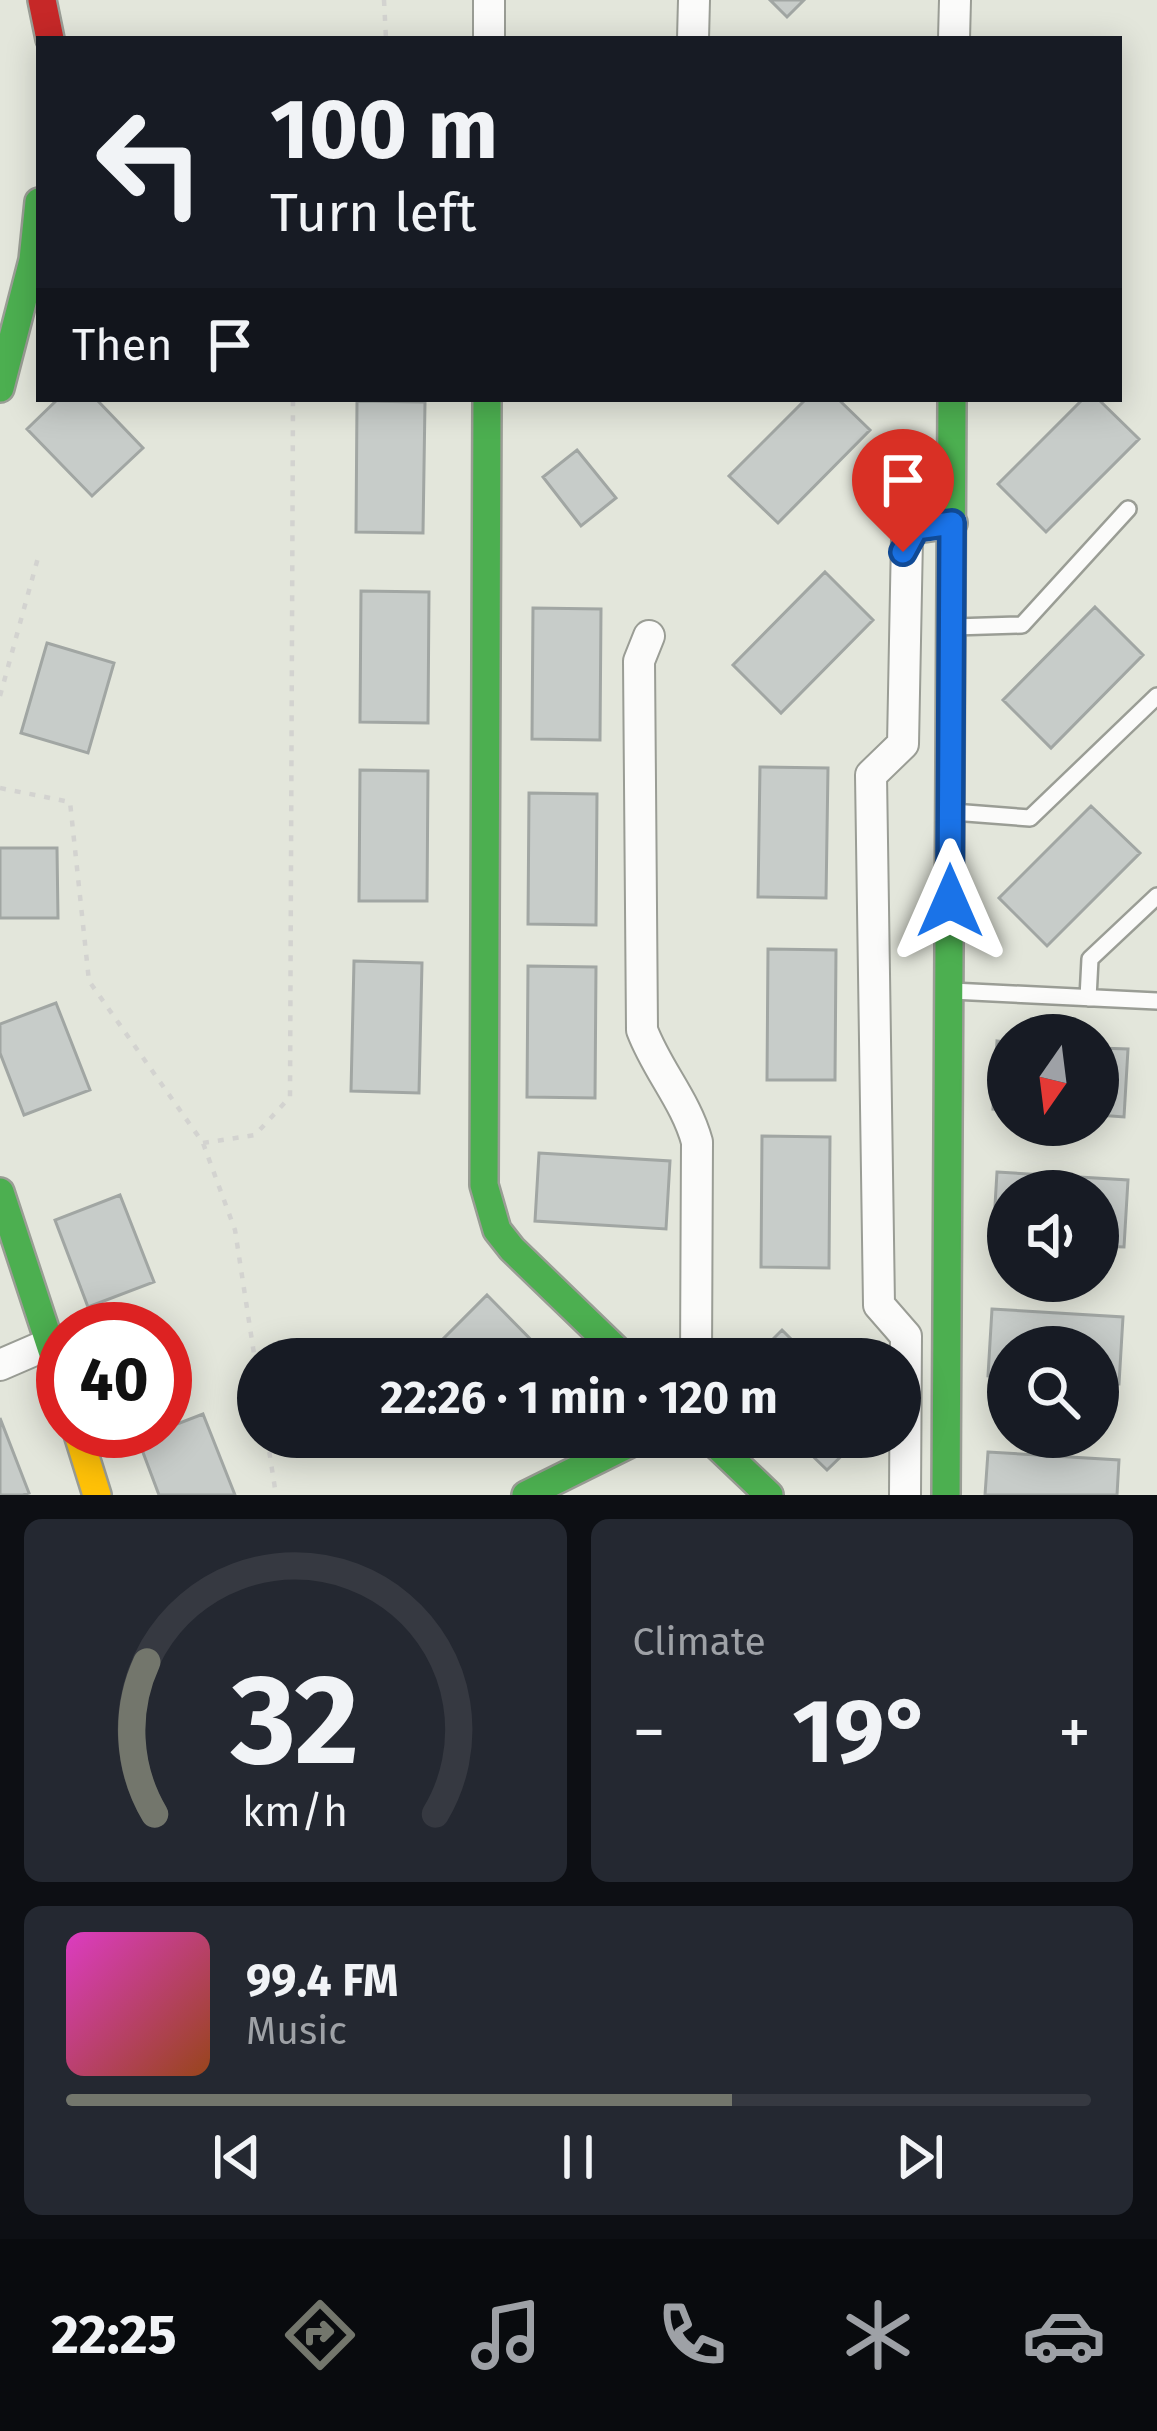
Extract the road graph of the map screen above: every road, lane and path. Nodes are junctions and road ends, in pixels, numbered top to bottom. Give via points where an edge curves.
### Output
1 (42, 0) edge
2 (384, 0) edge
3 (489, 0) edge
4 (694, 0) edge
5 (955, 0) edge
6 (49, 36) edge
7 (386, 36) edge
8 (489, 36) edge
9 (693, 36) edge
10 (954, 36) edge
11 (36, 229) edge
12 (0, 388) edge
13 (293, 402) edge
14 (488, 402) edge
15 (952, 402) edge
16 (1127, 509) dead end
17 (952, 523) junction
18 (39, 554) dead end
19 (951, 627) junction
20 (649, 636) dead end
21 (1157, 696) edge
22 (0, 697) edge
23 (0, 788) edge
24 (950, 812) junction
25 (1157, 896) edge
26 (949, 991) junction
27 (1088, 998) junction
28 (1157, 1000) edge
29 (202, 1143) junction
30 (0, 1192) edge
31 (37, 1302) edge
32 (252, 1338) edge
33 (604, 1338) edge
34 (696, 1338) edge
35 (36, 1349) edge
36 (0, 1365) edge
37 (85, 1458) edge
38 (270, 1458) edge
39 (601, 1458) edge
40 (730, 1458) edge
41 (97, 1495) edge
42 (276, 1495) edge
43 (526, 1495) edge
44 (769, 1495) edge
45 (905, 1495) edge
46 (946, 1495) edge

1 - 6 street
2 - 7 path
3 - 8 street
4 - 9 street
5 - 10 street
11 - 12 street
13 - 29 path via 290,1097 255,1136
14 - 33 street via 484,1185 496,1230
15 - 17 street
16 - 19 lane via 1022,625
17 - 19 street
17 - 45 street via 926,525 907,538 903,744 871,775 879,1305 906,1336
18 - 22 path
19 - 24 street
20 - 34 street via 639,662 642,1030 697,1142
21 - 24 lane via 1030,818
23 - 29 path via 70,802 89,981
24 - 26 street
25 - 27 lane via 1090,959
26 - 27 lane
26 - 46 street
27 - 28 lane
29 - 32 path via 235,1230
30 - 31 street
35 - 36 street
37 - 41 street
38 - 42 path
39 - 43 street
40 - 44 street

